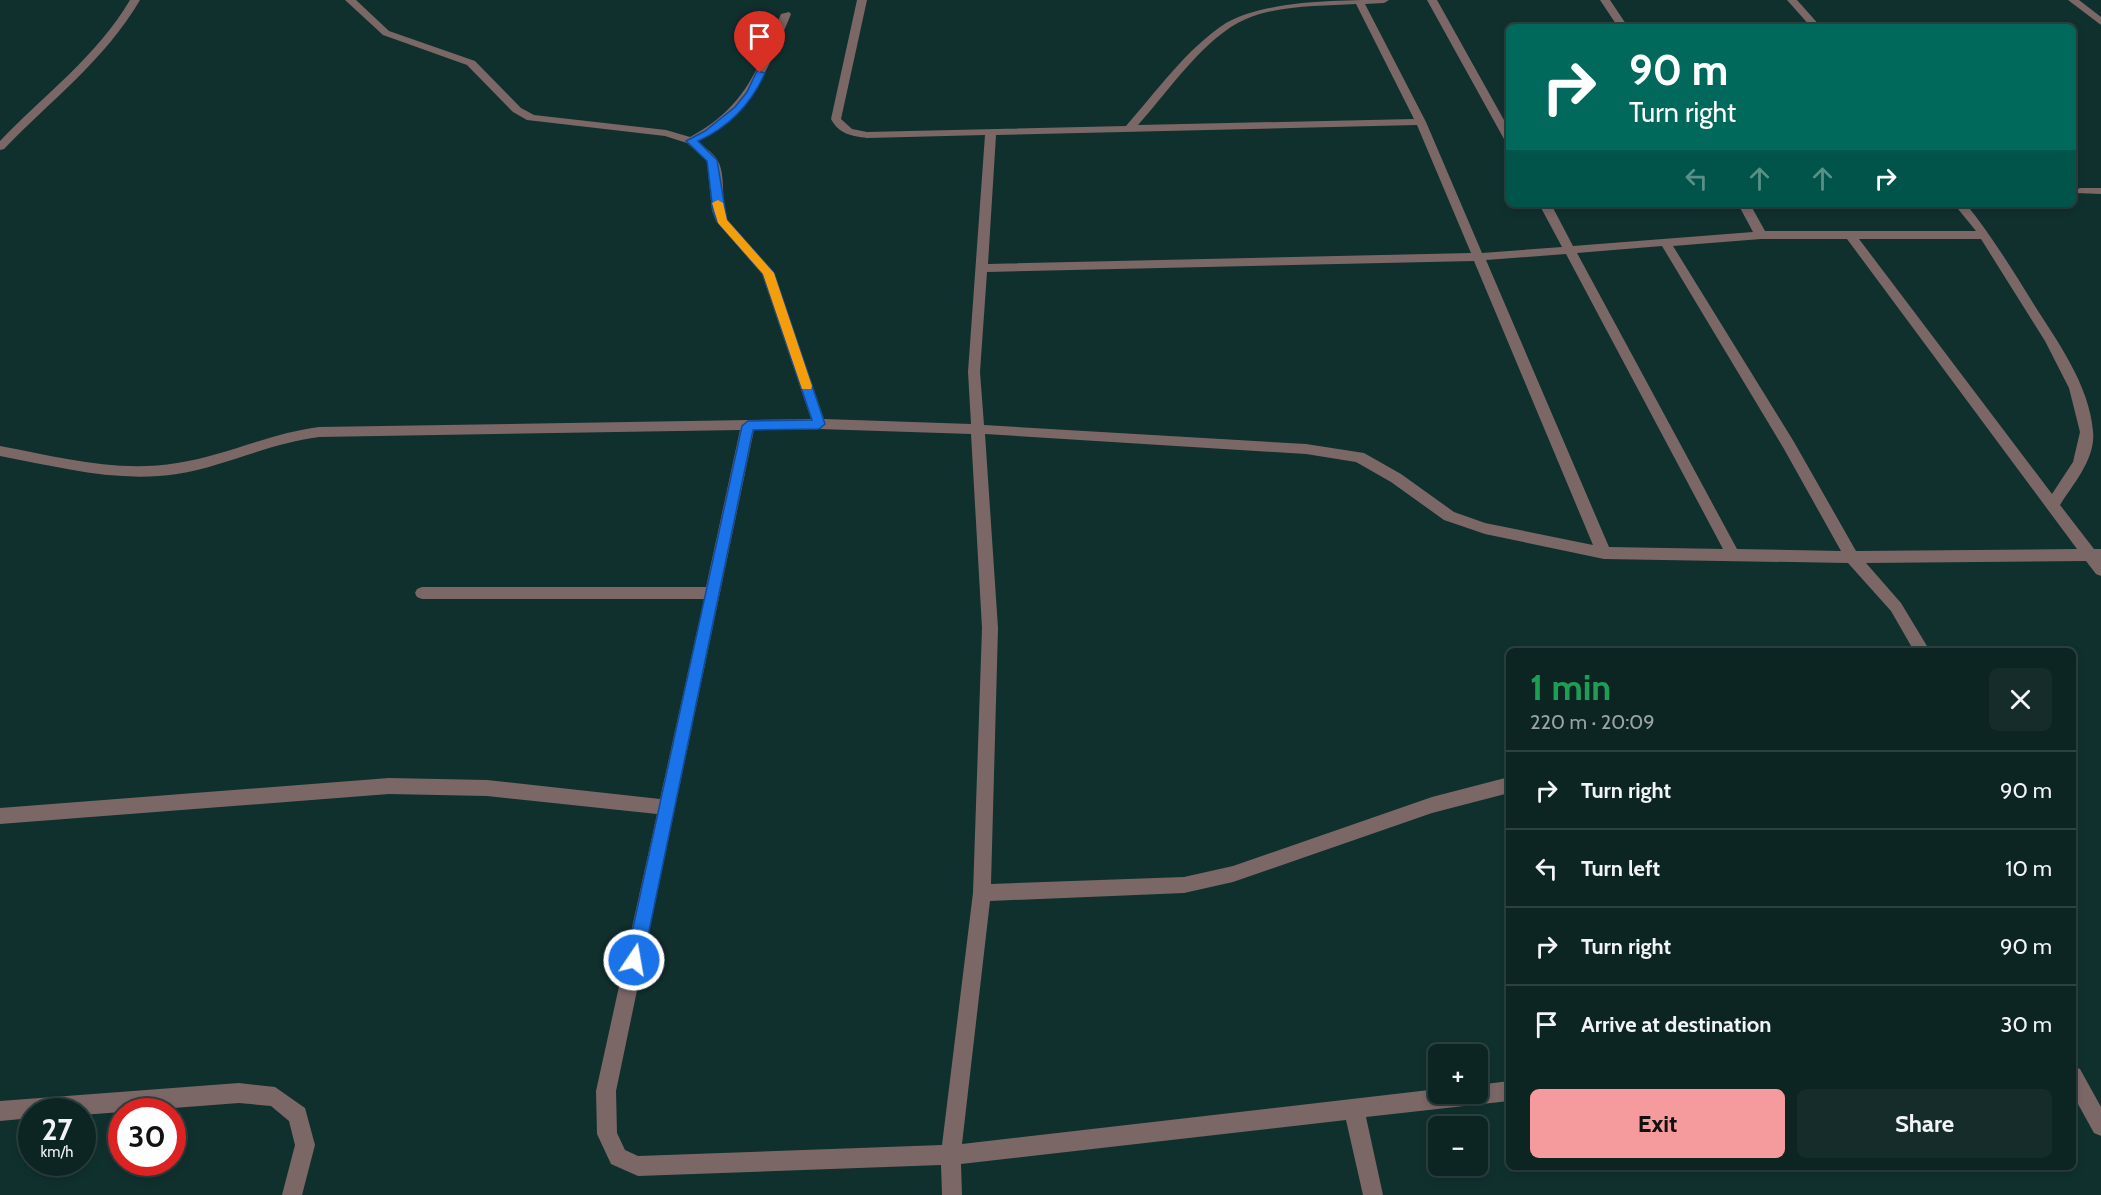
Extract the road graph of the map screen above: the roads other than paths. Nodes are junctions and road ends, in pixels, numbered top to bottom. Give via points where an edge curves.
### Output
1 (135, 0) edge
2 (350, 0) edge
3 (862, 0) edge
4 (1384, 0) edge
5 (1432, 0) edge
6 (1605, 0) edge
7 (1792, 0) edge
8 (2073, 0) edge
9 (1359, 2) junction
10 (786, 14) dead end
11 (2101, 22) edge
12 (1621, 24) edge
13 (1813, 24) edge
14 (1420, 122) junction
15 (1129, 129) junction
16 (991, 133) junction
17 (1506, 134) edge
18 (691, 141) junction
19 (0, 147) edge
20 (2080, 191) dead end
21 (2101, 191) edge
22 (1547, 207) edge
23 (1746, 207) edge
24 (1962, 207) edge
25 (1761, 235) junction
26 (1850, 235) junction
27 (1985, 235) junction
28 (1666, 243) junction
29 (1570, 250) junction
30 (1478, 257) junction
31 (981, 268) junction
32 (819, 424) junction
33 (748, 426) junction
34 (976, 429) junction
35 (0, 451) edge
36 (2053, 504) junction
37 (1604, 553) junction
38 (1733, 555) junction
39 (2095, 555) edge
40 (1852, 557) junction
41 (2101, 570) edge
42 (422, 593) dead end
43 (712, 593) junction
44 (1920, 648) edge
45 (1506, 786) edge
46 (667, 807) junction
47 (0, 816) edge
48 (982, 893) junction
49 (2076, 1081) edge
50 (1506, 1091) edge
51 (1354, 1109) junction
52 (0, 1111) edge
53 (2101, 1126) edge
54 (951, 1155) junction
55 (292, 1195) edge
56 (952, 1195) edge
57 (1373, 1195) edge

1 - 19 street via 92,60 23,121
2 - 18 street via 386,33 471,63 517,110 531,118 666,134
3 - 16 street via 837,109 839,127 867,135
4 - 9 street
5 - 17 street
6 - 12 street
7 - 13 street
8 - 11 street
9 - 14 street
9 - 15 street via 1266,9 1241,17 1219,30
10 - 18 street via 751,92 727,120
14 - 15 street
14 - 30 street
15 - 16 street
16 - 31 street
18 - 32 street via 712,160 722,221 768,273
20 - 21 street
22 - 29 street
23 - 25 street
24 - 27 street
25 - 26 street
25 - 28 street
26 - 27 street
26 - 36 street
27 - 36 street via 2076,388 2087,432 2080,463
28 - 29 street
28 - 40 street
29 - 30 street
29 - 38 street
30 - 31 street
30 - 37 street
31 - 34 street via 974,372
32 - 33 street
32 - 34 street
33 - 35 street via 296,434 187,466 121,473
33 - 43 street
34 - 37 street via 1306,449 1359,457 1449,516 1495,531
34 - 48 street via 990,628
36 - 39 street
37 - 38 street
38 - 40 street
39 - 40 street
39 - 41 street
40 - 44 street via 1896,607
42 - 43 street
43 - 46 street
45 - 48 street via 1432,805 1233,874 1184,885
46 - 47 street via 487,788 389,786
46 - 54 street via 606,1091 607,1134 618,1157 638,1166
48 - 54 street
49 - 53 street
50 - 51 street
51 - 54 street
51 - 57 street
52 - 55 street via 239,1094 275,1097 298,1115 306,1145
54 - 56 street

